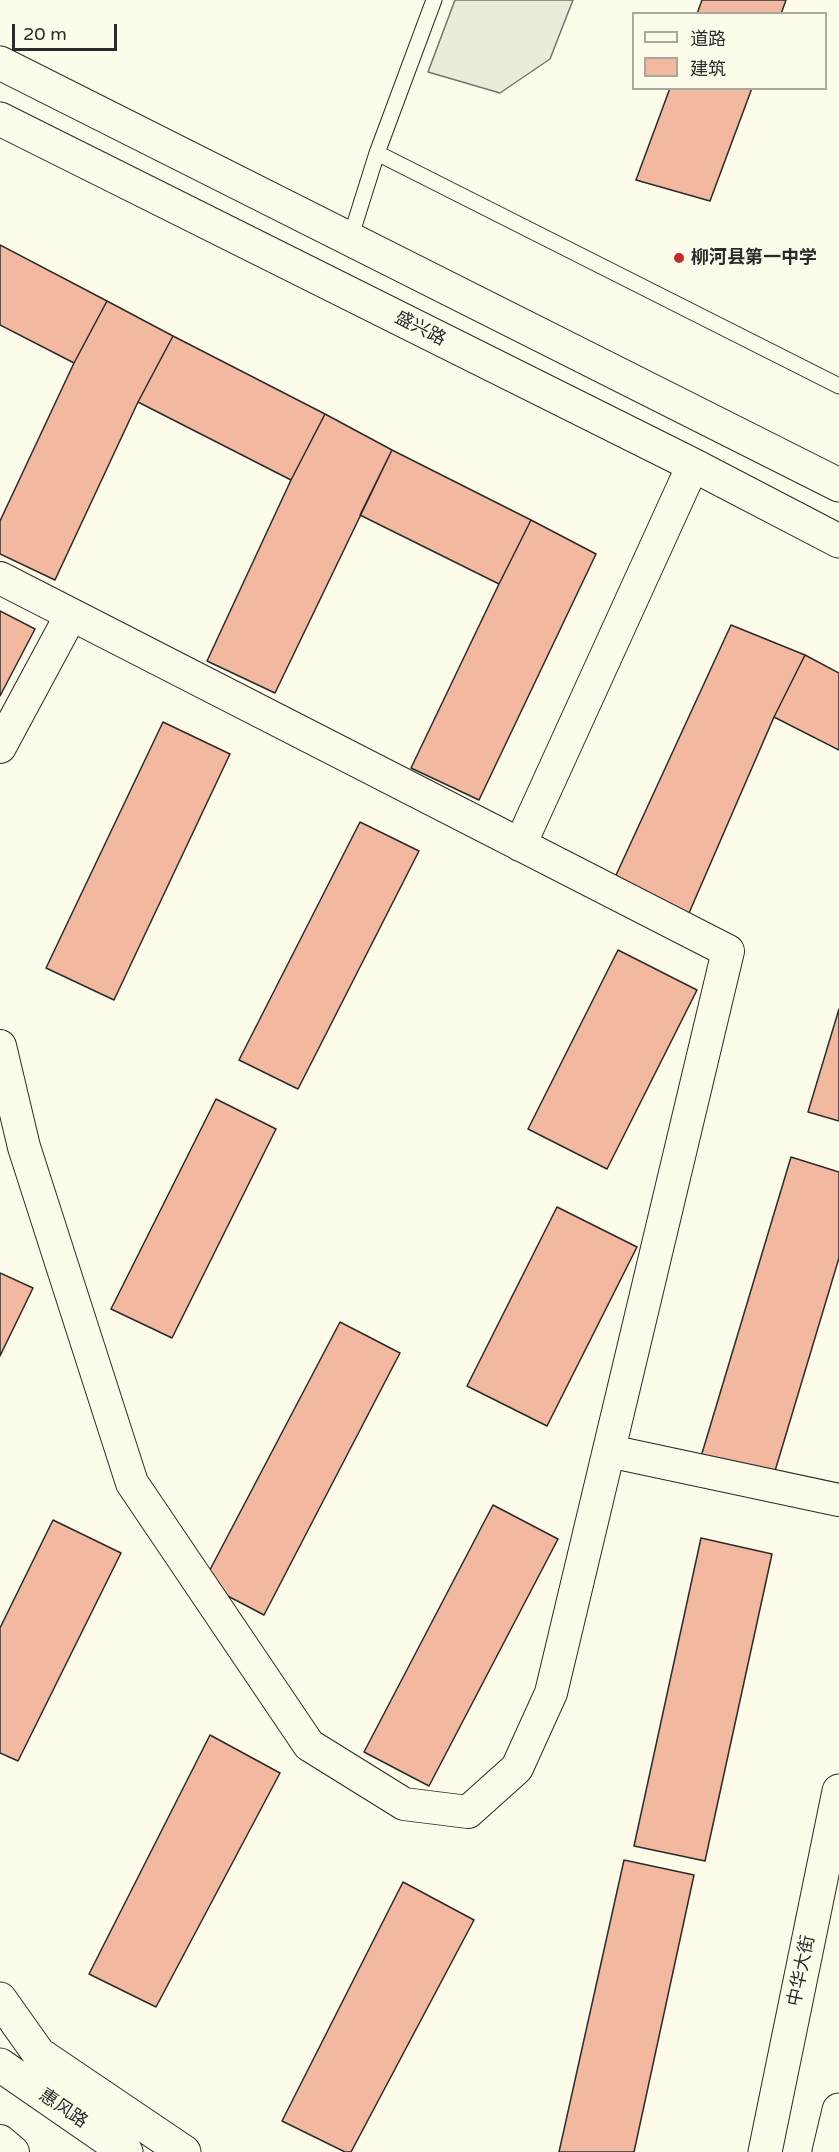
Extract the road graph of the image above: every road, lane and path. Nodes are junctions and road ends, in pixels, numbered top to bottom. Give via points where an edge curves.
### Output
1 (434, 0) edge
2 (0, 63) edge
3 (0, 119) edge
4 (377, 153) junction
5 (350, 239) junction
6 (839, 386) edge
7 (693, 465) junction
8 (839, 485) edge
9 (839, 541) edge
10 (0, 578) edge
11 (71, 615) junction
12 (0, 747) edge
13 (520, 845) junction
14 (0, 1046) edge
15 (609, 1451) junction
16 (839, 1500) edge
17 (839, 1791) edge
18 (0, 1999) edge
19 (0, 2066) edge
20 (839, 2110) edge
21 (0, 2141) edge
22 (13, 2152) edge
23 (126, 2152) edge
24 (184, 2152) edge
25 (765, 2152) edge
26 (829, 2152) edge

1 - 4 lane
2 - 5 street
3 - 7 street, 盛兴路
4 - 5 lane
4 - 6 lane
5 - 8 street
7 - 9 street, 盛兴路
7 - 13 street
10 - 11 street
11 - 12 street
11 - 13 street
13 - 15 street via 728,951
14 - 15 street via 24,1147 132,1483 309,1745 404,1804 468,1812 517,1768 551,1693
15 - 16 street
17 - 25 street, 中华大街
18 - 24 street via 39,2054
19 - 23 street, 惠风路
20 - 26 street
21 - 22 street

